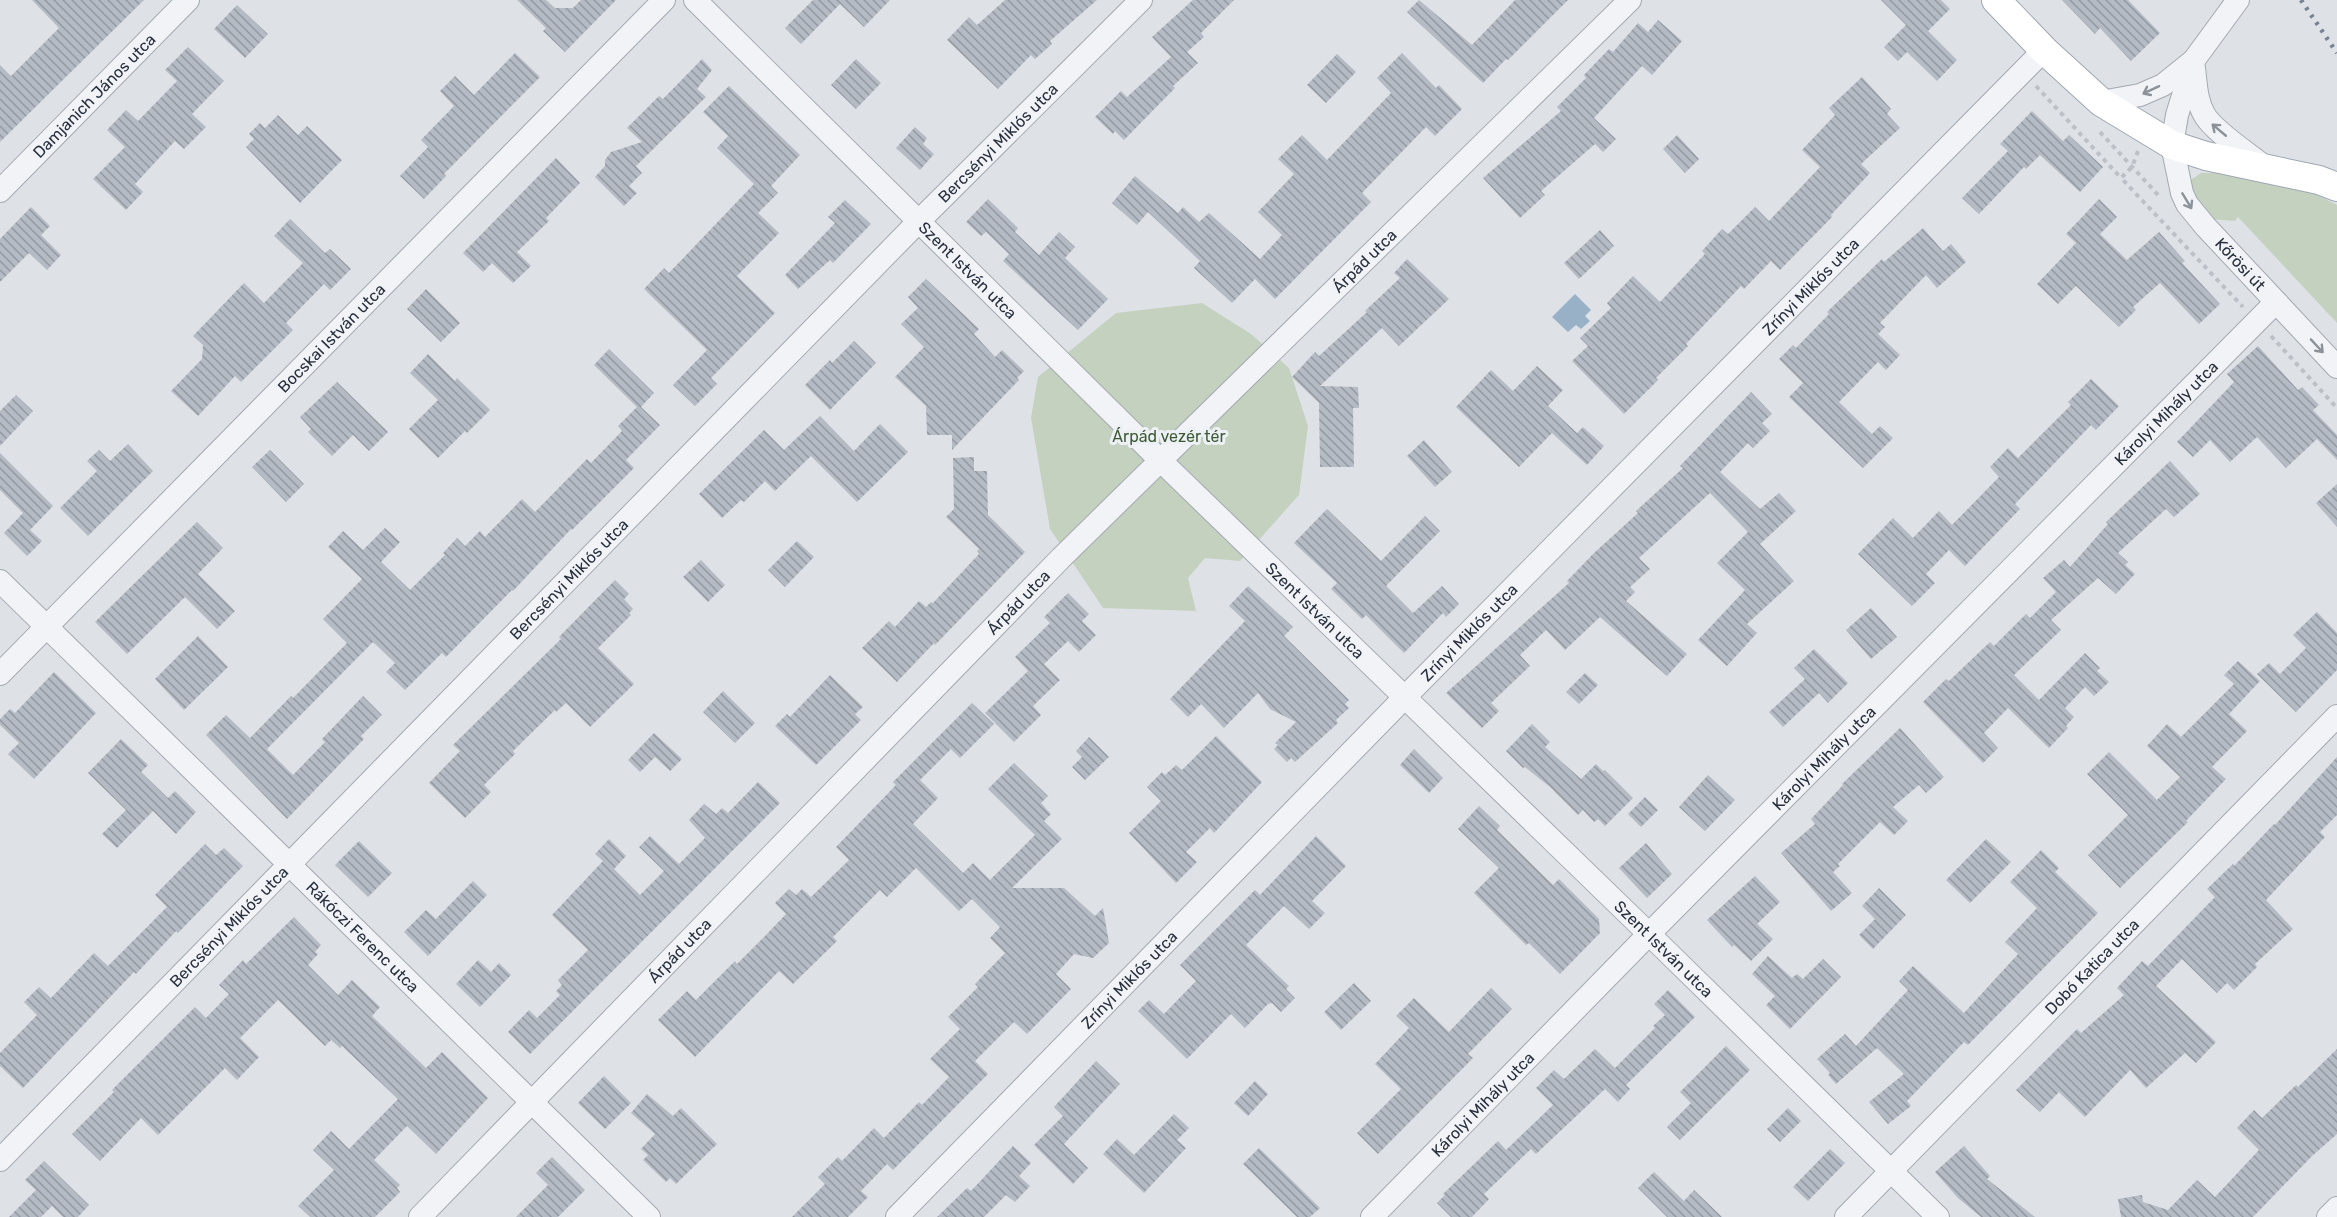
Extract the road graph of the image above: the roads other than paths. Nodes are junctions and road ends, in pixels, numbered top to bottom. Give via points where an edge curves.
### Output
1 (188, 0) edge
2 (664, 0) edge
3 (695, 0) edge
4 (1141, 0) edge
5 (1630, 0) edge
6 (1996, 0) edge
7 (2238, 0) edge
8 (2044, 50) junction
9 (2194, 60) junction
10 (2101, 102) junction
11 (2172, 145) junction
12 (2265, 167) junction
13 (2337, 187) edge
14 (0, 191) edge
15 (918, 222) junction
16 (2276, 302) junction
17 (2337, 367) edge
18 (1159, 459) junction
19 (0, 581) edge
20 (46, 627) junction
21 (0, 674) edge
22 (1404, 698) junction
23 (2337, 716) edge
24 (290, 865) junction
25 (1649, 934) junction
26 (532, 1102) junction
27 (0, 1160) edge
28 (1891, 1172) junction
29 (2337, 1208) edge
30 (420, 1217) edge
31 (649, 1217) edge
32 (897, 1217) edge
33 (1372, 1217) edge
34 (1846, 1217) edge
35 (1938, 1217) edge
36 (2328, 1217) edge

1 - 14 street, Damjanich János utca
2 - 20 street, Bocskai István utca
3 - 15 street, Szent István utca
4 - 15 street, Bercsényi Miklós utca
5 - 18 street, Árpád utca
6 - 8 main road
7 - 9 street
8 - 10 main road
8 - 22 street, Zrínyi Miklós utca
9 -> 10 street via 2163,85 2140,95
9 - 11 street
12 -> 9 street via 2204,116
10 - 11 main road
11 - 12 main road
11 -> 16 street, Kőrösi út via 2187,204
12 - 13 main road
15 - 18 street, Szent István utca
15 - 24 street, Bercsényi Miklós utca
16 -> 17 street, Kőrösi út
16 - 25 street, Károlyi Mihály utca
18 - 22 street, Szent István utca
18 - 26 street, Árpád utca
19 - 20 street, Rákóczi Ferenc utca
20 - 21 street, Bocskai István utca
20 - 24 street, Rákóczi Ferenc utca
22 - 25 street, Szent István utca
22 - 32 street, Zrínyi Miklós utca
23 - 28 street, Dobó Katica utca
24 - 26 street, Rákóczi Ferenc utca
24 - 27 street, Bercsényi Miklós utca
25 - 28 street, Szent István utca
25 - 33 street, Károlyi Mihály utca
26 - 30 street, Árpád utca
26 - 31 street, Rákóczi Ferenc utca
28 - 34 street, Dobó Katica utca
28 - 35 street, Szent István utca
29 - 36 street

